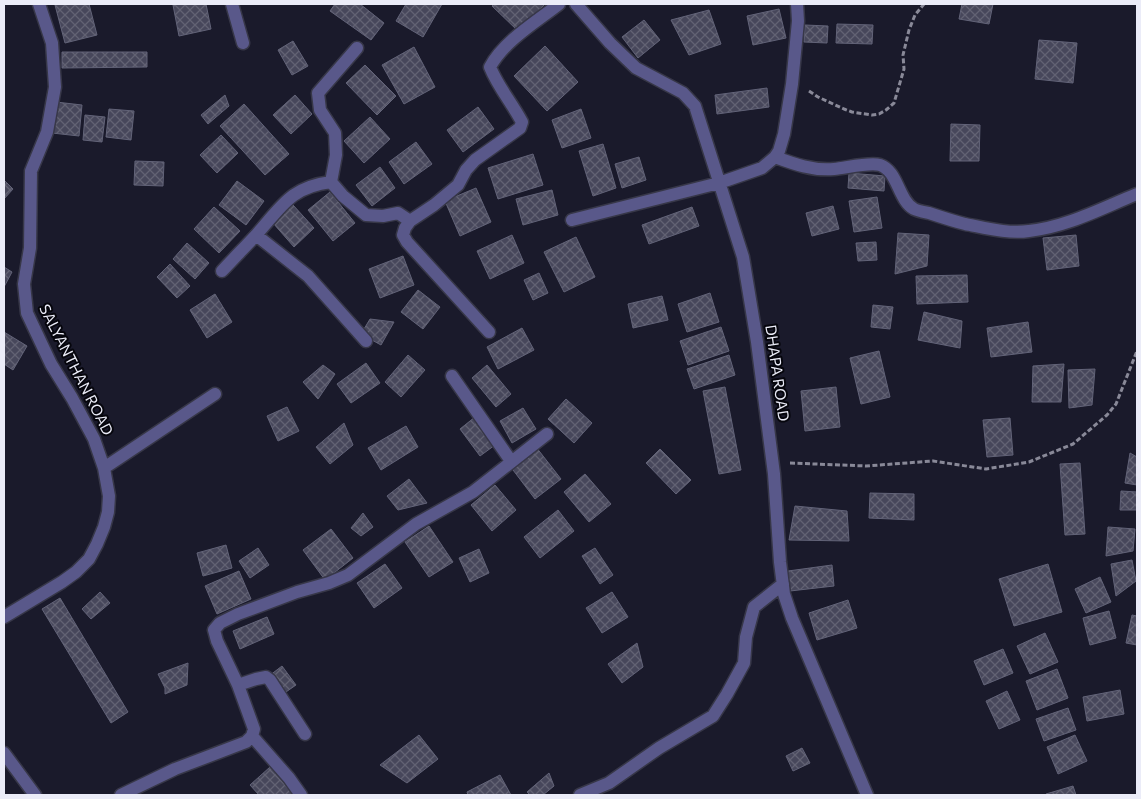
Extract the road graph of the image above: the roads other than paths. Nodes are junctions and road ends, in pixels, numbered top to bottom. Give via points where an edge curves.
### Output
1 (39, 4) edge
2 (232, 4) edge
3 (560, 4) edge
4 (576, 4) edge
5 (797, 4) edge
6 (243, 43) dead end
7 (357, 48) dead end
8 (775, 157) junction
9 (331, 182) junction
10 (719, 183) junction
11 (1137, 194) edge
12 (572, 220) dead end
13 (410, 222) junction
14 (256, 235) junction
15 (222, 271) dead end
16 (489, 332) dead end
17 (366, 341) dead end
18 (452, 376) dead end
19 (215, 394) dead end
20 (547, 434) dead end
21 (512, 461) junction
22 (104, 468) junction
23 (782, 584) junction
24 (4, 617) edge
25 (238, 685) junction
26 (305, 734) dead end
27 (252, 736) junction
28 (4, 753) edge
29 (35, 795) edge
30 (121, 795) edge
31 (301, 795) edge
32 (580, 795) edge
33 (867, 795) edge

1 - 22 street, SALYANTHAN ROAD via 52,43 55,86 48,132 31,171 30,248 24,284 26,313 94,439
2 - 6 street
3 - 13 street via 505,46 490,67 522,122 520,128 475,160 458,184
4 - 10 street, DHAPA ROAD via 610,44 636,68 683,93 695,106
5 - 8 street via 792,84 784,134
7 - 9 street via 318,93 320,110 335,133 336,155
8 - 10 street via 762,168
8 - 11 street via 818,169 880,165 889,171 903,198 914,209 995,230 1028,231 1056,226
9 - 13 street via 366,215 398,213
9 - 14 street via 304,189 284,202
10 - 12 street
10 - 23 street, DHAPA ROAD via 743,258 757,342 772,462
13 - 16 street via 403,235 406,242
14 - 15 street
14 - 17 street via 308,276
18 - 21 street
19 - 22 street
20 - 21 street
21 - 25 street via 473,492 416,524 348,575 220,623 214,630 217,641
22 - 24 street, SALYANTHAN ROAD via 108,512 89,559 62,582
23 - 32 street via 754,607 746,637 744,663 713,716 609,783
23 - 33 street, DHAPA ROAD via 792,618
25 - 26 street via 266,677
25 - 27 street via 254,729
27 - 30 street via 246,742 175,769
27 - 31 street
28 - 29 street

